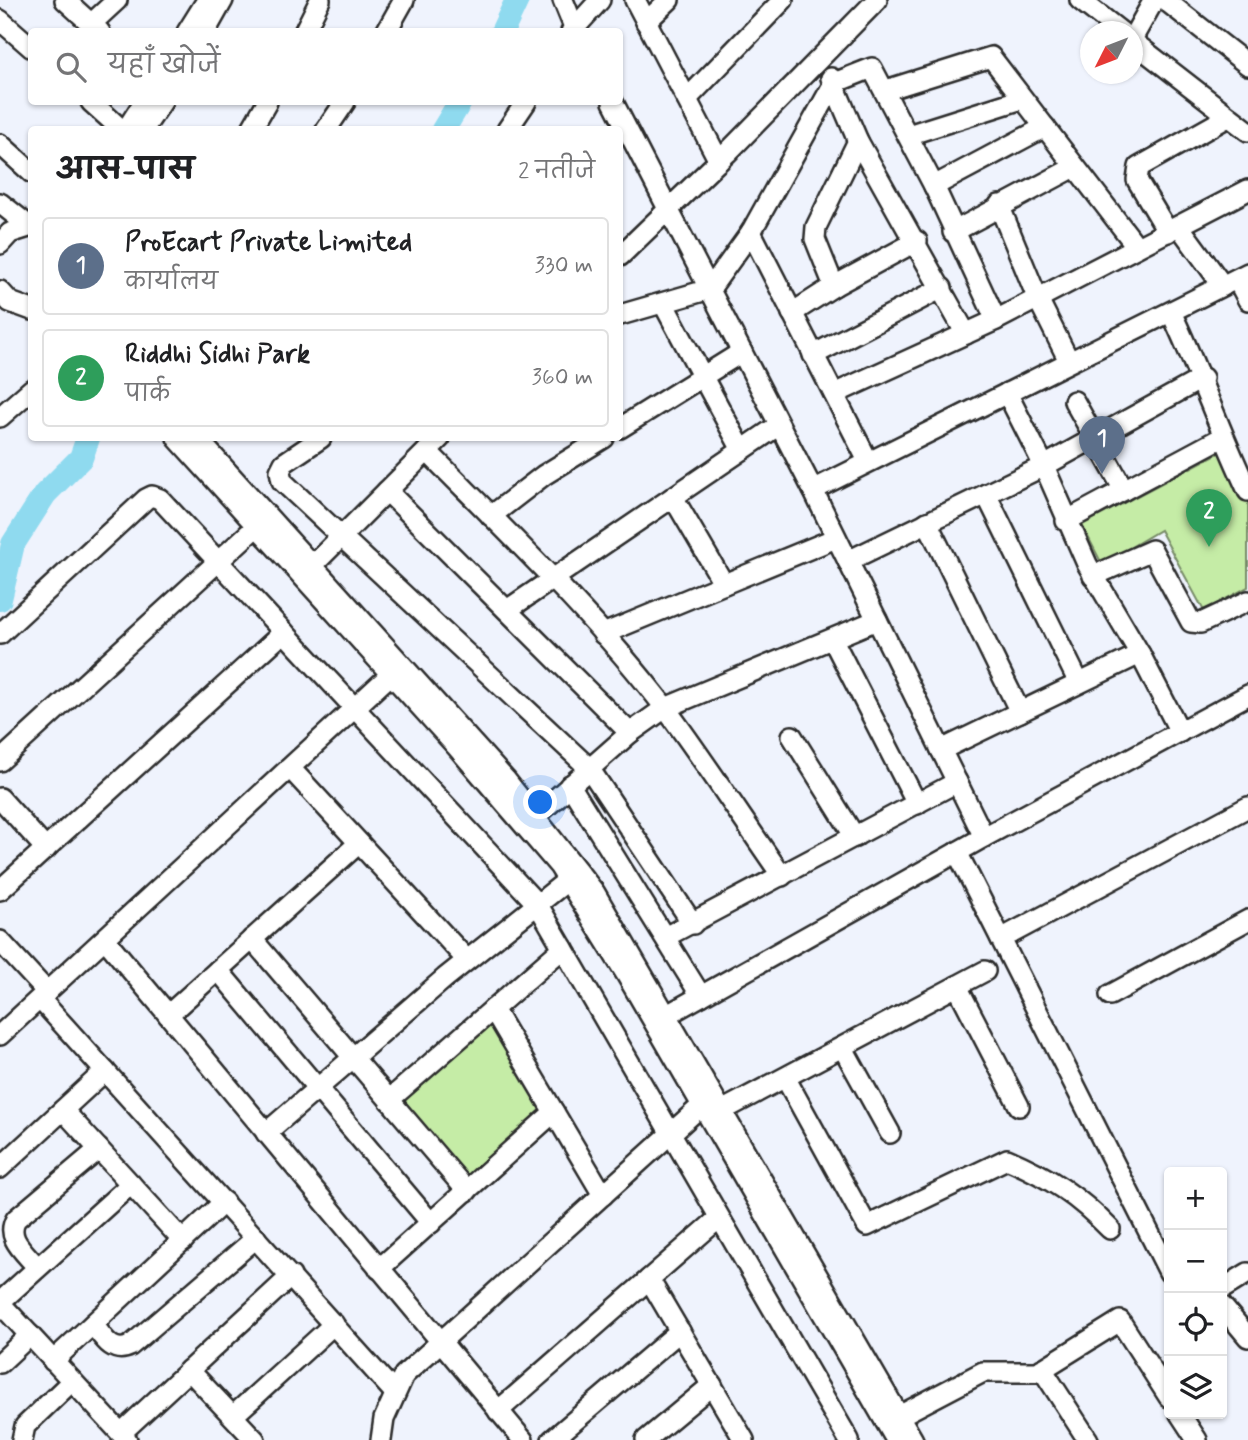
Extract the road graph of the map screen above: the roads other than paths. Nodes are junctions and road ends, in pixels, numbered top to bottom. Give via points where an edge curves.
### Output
1 (65, 0) edge
2 (117, 0) edge
3 (206, 0) edge
4 (223, 0) edge
5 (320, 0) edge
6 (404, 0) edge
7 (600, 0) edge
8 (635, 0) edge
9 (669, 0) edge
10 (783, 0) edge
11 (877, 0) edge
12 (1080, 0) edge
13 (1154, 0) edge
14 (1165, 0) edge
15 (0, 20) edge
16 (571, 20) edge
17 (1107, 21) edge
18 (1142, 21) edge
19 (646, 22) junction
20 (95, 27) edge
21 (189, 28) edge
22 (207, 28) edge
23 (306, 28) edge
24 (388, 28) edge
25 (28, 44) edge
26 (1143, 48) edge
27 (821, 58) junction
28 (1248, 65) edge
29 (834, 83) junction
30 (886, 90) junction
31 (687, 99) junction
32 (1022, 99) junction
33 (95, 105) edge
34 (142, 105) edge
35 (160, 105) edge
36 (265, 105) edge
37 (343, 105) edge
38 (524, 105) edge
39 (615, 105) edge
40 (1242, 124) edge
41 (119, 126) edge
42 (127, 126) edge
43 (146, 126) edge
44 (253, 126) edge
45 (329, 126) edge
46 (511, 126) edge
47 (1045, 127) junction
48 (908, 135) junction
49 (858, 141) junction
50 (0, 144) edge
51 (719, 161) junction
52 (1073, 168) junction
53 (28, 169) edge
54 (933, 186) junction
55 (1248, 190) edge
56 (0, 203) edge
57 (999, 205) junction
58 (669, 208) junction
59 (28, 224) edge
60 (28, 227) edge
61 (1174, 229) junction
62 (751, 232) junction
63 (953, 232) junction
64 (917, 241) junction
65 (0, 244) edge
66 (1137, 247) junction
67 (623, 253) edge
68 (1236, 279) edge
69 (834, 286) junction
70 (942, 288) junction
71 (710, 289) junction
72 (0, 291) edge
73 (1037, 297) junction
74 (1248, 300) edge
75 (663, 303) junction
76 (28, 310) edge
77 (1171, 312) junction
78 (0, 313) edge
79 (792, 313) junction
80 (623, 314) edge
81 (996, 320) junction
82 (965, 334) junction
83 (741, 352) junction
84 (813, 355) junction
85 (1069, 361) junction
86 (702, 377) junction
87 (1203, 378) junction
88 (28, 392) edge
89 (1007, 393) junction
90 (834, 394) junction
91 (1074, 401) dead end
92 (0, 416) edge
93 (779, 425) junction
94 (623, 426) edge
95 (1094, 437) junction
96 (1223, 437) junction
97 (181, 441) edge
98 (199, 441) edge
99 (317, 441) edge
100 (599, 441) edge
101 (433, 444) edge
102 (742, 450) junction
103 (868, 461) junction
104 (1044, 466) junction
105 (224, 478) junction
106 (1124, 490) junction
107 (387, 491) junction
108 (813, 491) junction
109 (1248, 491) edge
110 (986, 494) junction
111 (673, 497) junction
112 (491, 516) junction
113 (1066, 521) junction
114 (927, 522) junction
115 (257, 526) junction
116 (338, 537) junction
117 (836, 538) junction
118 (218, 561) junction
119 (848, 561) junction
120 (312, 566) junction
121 (1093, 576) junction
122 (552, 578) junction
123 (724, 584) junction
124 (1248, 601) edge
125 (507, 610) junction
126 (877, 620) junction
127 (284, 632) junction
128 (0, 634) edge
129 (603, 634) junction
130 (833, 640) junction
131 (1140, 654) junction
132 (396, 670) junction
133 (1079, 684) junction
134 (1248, 695) edge
135 (354, 708) junction
136 (665, 709) junction
137 (1020, 712) junction
138 (1180, 732) junction
139 (629, 733) junction
140 (792, 736) dead end
141 (941, 750) junction
142 (0, 761) edge
143 (290, 768) junction
144 (589, 768) junction
145 (957, 782) junction
146 (570, 785) junction
147 (0, 799) edge
148 (916, 804) junction
149 (1248, 807) edge
150 (536, 816) junction
151 (628, 824) junction
152 (855, 837) junction
153 (984, 837) junction
154 (605, 839) junction
155 (359, 843) junction
156 (46, 849) junction
157 (957, 852) junction
158 (782, 876) junction
159 (568, 880) junction
160 (0, 890) edge
161 (538, 905) junction
162 (1248, 920) edge
163 (693, 924) junction
164 (665, 937) junction
165 (105, 939) junction
166 (252, 939) junction
167 (1001, 939) junction
168 (0, 941) edge
169 (563, 948) junction
170 (467, 960) junction
171 (218, 971) junction
172 (985, 971) dead end
173 (957, 986) junction
174 (43, 995) junction
175 (1110, 995) dead end
176 (701, 996) junction
177 (493, 1009) junction
178 (168, 1015) junction
179 (667, 1015) junction
180 (0, 1035) edge
181 (843, 1048) junction
182 (353, 1057) junction
183 (105, 1071) junction
184 (786, 1079) junction
185 (317, 1088) junction
186 (389, 1100) junction
187 (1019, 1106) dead end
188 (712, 1107) junction
189 (63, 1110) junction
190 (554, 1112) junction
191 (266, 1133) junction
192 (890, 1133) dead end
193 (671, 1134) junction
194 (99, 1149) junction
195 (0, 1168) edge
196 (131, 1184) junction
197 (467, 1191) junction
198 (603, 1195) junction
199 (224, 1202) junction
200 (719, 1218) junction
201 (431, 1223) junction
202 (1110, 1229) dead end
203 (256, 1238) junction
204 (183, 1241) junction
205 (1164, 1262) edge
206 (37, 1266) junction
207 (379, 1269) junction
208 (1248, 1273) edge
209 (290, 1276) junction
210 (649, 1279) junction
211 (1227, 1286) edge
212 (0, 1303) edge
213 (1227, 1312) edge
214 (93, 1324) junction
215 (334, 1324) junction
216 (680, 1331) junction
217 (30, 1335) junction
218 (1248, 1337) edge
219 (440, 1342) junction
220 (53, 1361) junction
221 (0, 1363) edge
222 (1042, 1369) junction
223 (189, 1370) junction
224 (72, 1381) junction
225 (712, 1385) junction
226 (1164, 1389) edge
227 (394, 1392) junction
228 (499, 1411) junction
229 (233, 1416) junction
230 (899, 1416) junction
231 (1183, 1419) edge
232 (734, 1436) edge
233 (124, 1437) edge
234 (22, 1440) edge
235 (255, 1440) edge
236 (381, 1440) edge
237 (523, 1440) edge
238 (552, 1440) edge
239 (646, 1440) edge
240 (849, 1440) edge
241 (896, 1440) edge
242 (914, 1440) edge
243 (1088, 1440) edge
244 (1197, 1440) edge

1 - 20 street
2 - 20 street
3 - 21 street
4 - 22 street
5 - 23 street
6 - 24 street
7 - 16 street
8 - 19 street
9 - 19 street
10 - 31 street
11 - 27 street
12 - 17 street
13 - 18 street
14 - 28 street
15 - 25 street
19 - 31 street
26 - 40 street
27 - 29 street
27 - 51 street
29 - 30 street via 872,68
29 - 49 street
29 - 62 street
30 - 32 street via 987,56 996,60
30 - 48 street
31 - 51 street
32 - 47 street
32 - 48 street
33 - 41 street
34 - 42 street
35 - 43 street
36 - 44 street
37 - 45 street
38 - 46 street
39 - 58 street
40 - 61 street via 1139,167 1137,180
47 - 52 street
47 - 54 street
48 - 54 street
49 - 64 street
49 - 69 street via 814,239
50 - 53 street
51 - 58 street
52 - 57 street
52 - 66 street
54 - 63 street
55 - 61 street
56 - 59 street
57 - 63 street
57 - 73 street
58 - 67 street
58 - 71 street
60 - 65 street via 10,233
61 - 66 street
61 - 68 street
62 - 71 street
62 - 79 street
63 - 81 street
64 - 69 street
64 - 70 street
66 - 73 street
68 - 74 street
68 - 77 street
69 - 79 street
70 - 82 street
70 - 84 street
71 - 75 street
71 - 83 street
72 - 76 street
73 - 81 street
73 - 85 street
75 - 80 street
75 - 86 street
76 - 78 street
77 - 85 street
77 - 87 street
79 - 84 street
81 - 82 street
82 - 90 street
83 - 86 street
83 - 93 street
84 - 90 street
85 - 89 street
86 - 94 street
86 - 102 street
87 - 95 street
87 - 96 street
88 - 92 street
89 - 103 street
89 - 104 street
90 - 103 street
91 - 95 street
93 - 102 street
93 - 108 street
95 - 104 street
95 - 106 street
96 - 106 street
96 - 109 street
97 - 105 street
98 - 105 street
99 - 116 street via 279,471 282,481
100 - 112 street
101 - 107 street
101 - 112 street
102 - 111 street
103 - 108 street
104 - 110 street
104 - 113 street
105 - 115 street
105 - 120 street
106 - 113 street
107 - 116 street
107 - 125 street
108 - 117 street
110 - 114 street
110 - 133 street
111 - 122 street
111 - 123 street
112 - 122 street
113 - 121 street
114 - 119 street
114 - 137 street
115 - 118 street
115 - 132 street
116 - 120 street
116 - 144 street
117 - 119 street
117 - 123 street
118 - 127 street
118 - 128 street via 152,496
118 - 142 street
119 - 126 street
120 - 132 street
121 - 124 street via 1152,550 1192,622 1201,623
121 - 131 street
122 - 125 street
122 - 129 street
123 - 129 street
125 - 139 street
126 - 130 street
126 - 141 street
127 - 135 street
127 - 156 street
129 - 136 street
130 - 136 street
130 - 148 street
131 - 133 street
131 - 138 street
132 - 135 street
132 - 150 street
132 - 159 street
133 - 137 street
134 - 138 street
135 - 143 street
135 - 161 street
136 - 139 street
136 - 158 street
137 - 141 street
138 - 153 street
139 - 144 street
140 - 152 street
141 - 145 street
143 - 155 street
143 - 165 street
144 - 146 street
144 - 151 street
145 - 148 street
145 - 153 street
146 - 150 street
146 - 154 street
147 - 156 street
148 - 152 street
149 - 167 street
150 - 179 street via 595,893
151 - 154 street
151 - 163 street
152 - 158 street
153 - 157 street
154 - 164 street
155 - 166 street
155 - 170 street
156 - 160 street
157 - 167 street
157 - 176 street
158 - 163 street
159 - 161 street
159 - 188 street
161 - 169 street
161 - 170 street
162 - 175 street
163 - 164 street
164 - 176 street
165 - 174 street
165 - 178 street
166 - 171 street
166 - 182 street
167 - 205 street
168 - 174 street
169 - 177 street
169 - 193 street
170 - 182 street
171 - 178 street
171 - 185 street
172 - 173 street
173 - 181 street
173 - 187 street
174 - 180 street
174 - 183 street
176 - 179 street
177 - 186 street
177 - 190 street
178 - 191 street
179 - 188 street
181 - 184 street
181 - 192 street
182 - 185 street
182 - 186 street
183 - 189 street
183 - 199 street
184 - 188 street
184 - 202 street via 867,1226 1007,1159 1081,1199
185 - 191 street
185 - 201 street
186 - 197 street
188 - 193 street
188 - 230 street
188 - 241 street
189 - 194 street
189 - 195 street
190 - 197 street
190 - 198 street
191 - 207 street
193 - 198 street
193 - 200 street
194 - 196 street
194 - 206 street via 11,1228 12,1236
196 - 204 street
196 - 206 street
197 - 201 street
198 - 219 street
199 - 203 street
199 - 204 street
200 - 210 street
200 - 240 street
201 - 207 street
203 - 209 street
203 - 214 street via 130,1346 115,1349
204 - 214 street
206 - 212 street
207 - 219 street
208 - 211 street
209 - 215 street
209 - 223 street
210 - 216 street
210 - 228 street
212 - 217 street
213 - 218 street
214 - 220 street
215 - 227 street
215 - 229 street
216 - 225 street
216 - 238 street
217 - 220 street
217 - 221 street
219 - 227 street via 404,1375
219 - 228 street
220 - 224 street
222 - 226 street via 1120,1321
222 - 230 street via 982,1372
222 - 243 street
223 - 229 street
223 - 233 street
224 - 233 street
224 - 234 street via 25,1426
225 - 232 street
225 - 239 street
227 - 236 street
228 - 237 street
229 - 235 street
230 - 242 street
231 - 244 street

